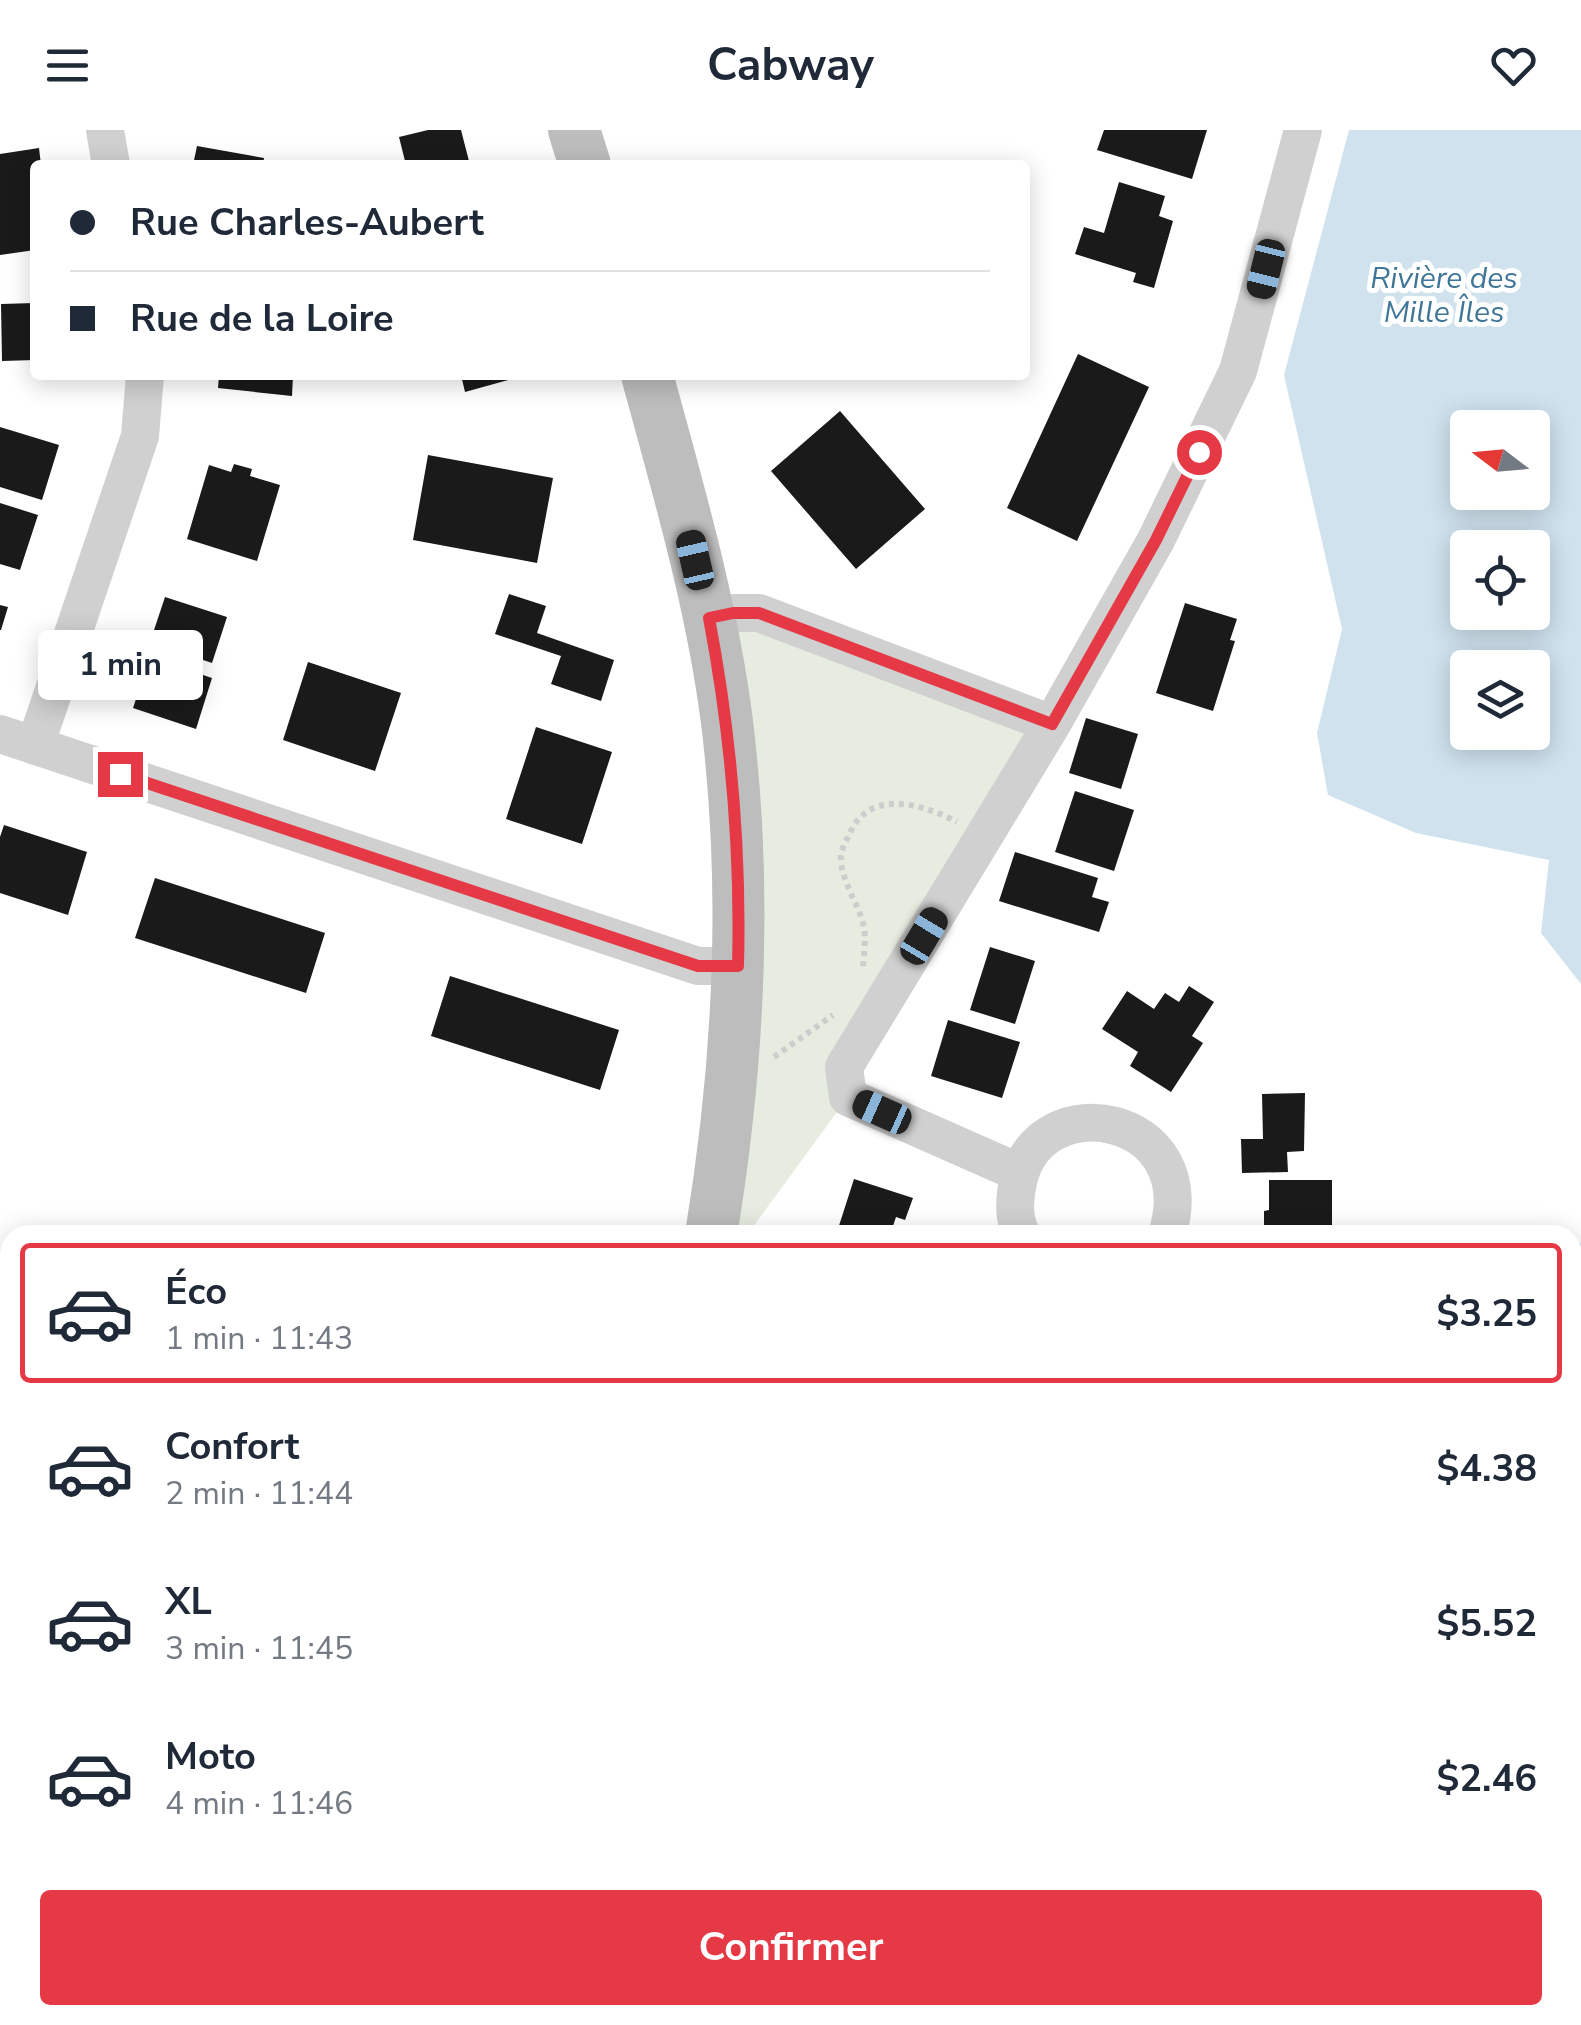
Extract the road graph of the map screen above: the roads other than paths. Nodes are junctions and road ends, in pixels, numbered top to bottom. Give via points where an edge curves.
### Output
1 (105, 130) edge
2 (574, 130) edge
3 (1303, 130) edge
4 (110, 160) edge
5 (583, 160) edge
6 (145, 380) edge
7 (647, 380) edge
8 (709, 618) junction
9 (1052, 724) junction
10 (17, 740) edge
11 (738, 966) junction
12 (1020, 1173) junction
13 (711, 1225) edge
14 (1020, 1225) edge
15 (1170, 1225) edge

1 - 4 street
2 - 5 main road
3 - 9 street via 1238,370 1156,540
6 - 10 street via 140,436
7 - 8 main road
8 - 9 street via 759,613
8 - 11 main road via 735,808
9 - 12 street via 844,1067 848,1097
10 - 11 street via 698,966
11 - 13 main road
12 - 14 street via 1014,1200
12 - 15 street via 1051,1134 1074,1124 1124,1127 1162,1158 1172,1182

